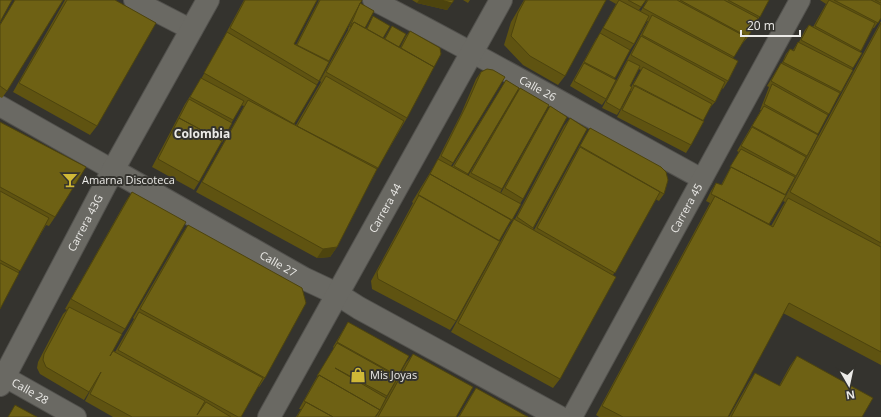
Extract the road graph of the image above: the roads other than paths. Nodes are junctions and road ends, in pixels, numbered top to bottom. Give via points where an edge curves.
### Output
1 (134, 0) edge
2 (208, 0) edge
3 (373, 0) edge
4 (500, 0) edge
5 (800, 0) edge
6 (192, 30) junction
7 (471, 53) junction
8 (0, 106) edge
9 (114, 170) junction
10 (702, 180) junction
11 (337, 294) junction
12 (2, 381) edge
13 (76, 417) edge
14 (269, 417) edge
15 (559, 417) edge
16 (572, 417) edge

1 - 6 street
2 - 6 street, Carrera 43G
3 - 7 street, Calle 26
4 - 7 street, Carrera 44
5 - 10 street, Carrera 45
6 - 9 street, Carrera 43G
7 - 10 street, Calle 26
7 - 11 street, Carrera 44
8 - 9 street, Calle 27
9 - 11 street, Calle 27 via 303,278
9 - 12 street, Carrera 43G
10 - 16 street, Carrera 45
11 - 14 street, Carrera 44
11 - 15 street, Calle 27
12 - 13 street, Calle 28

